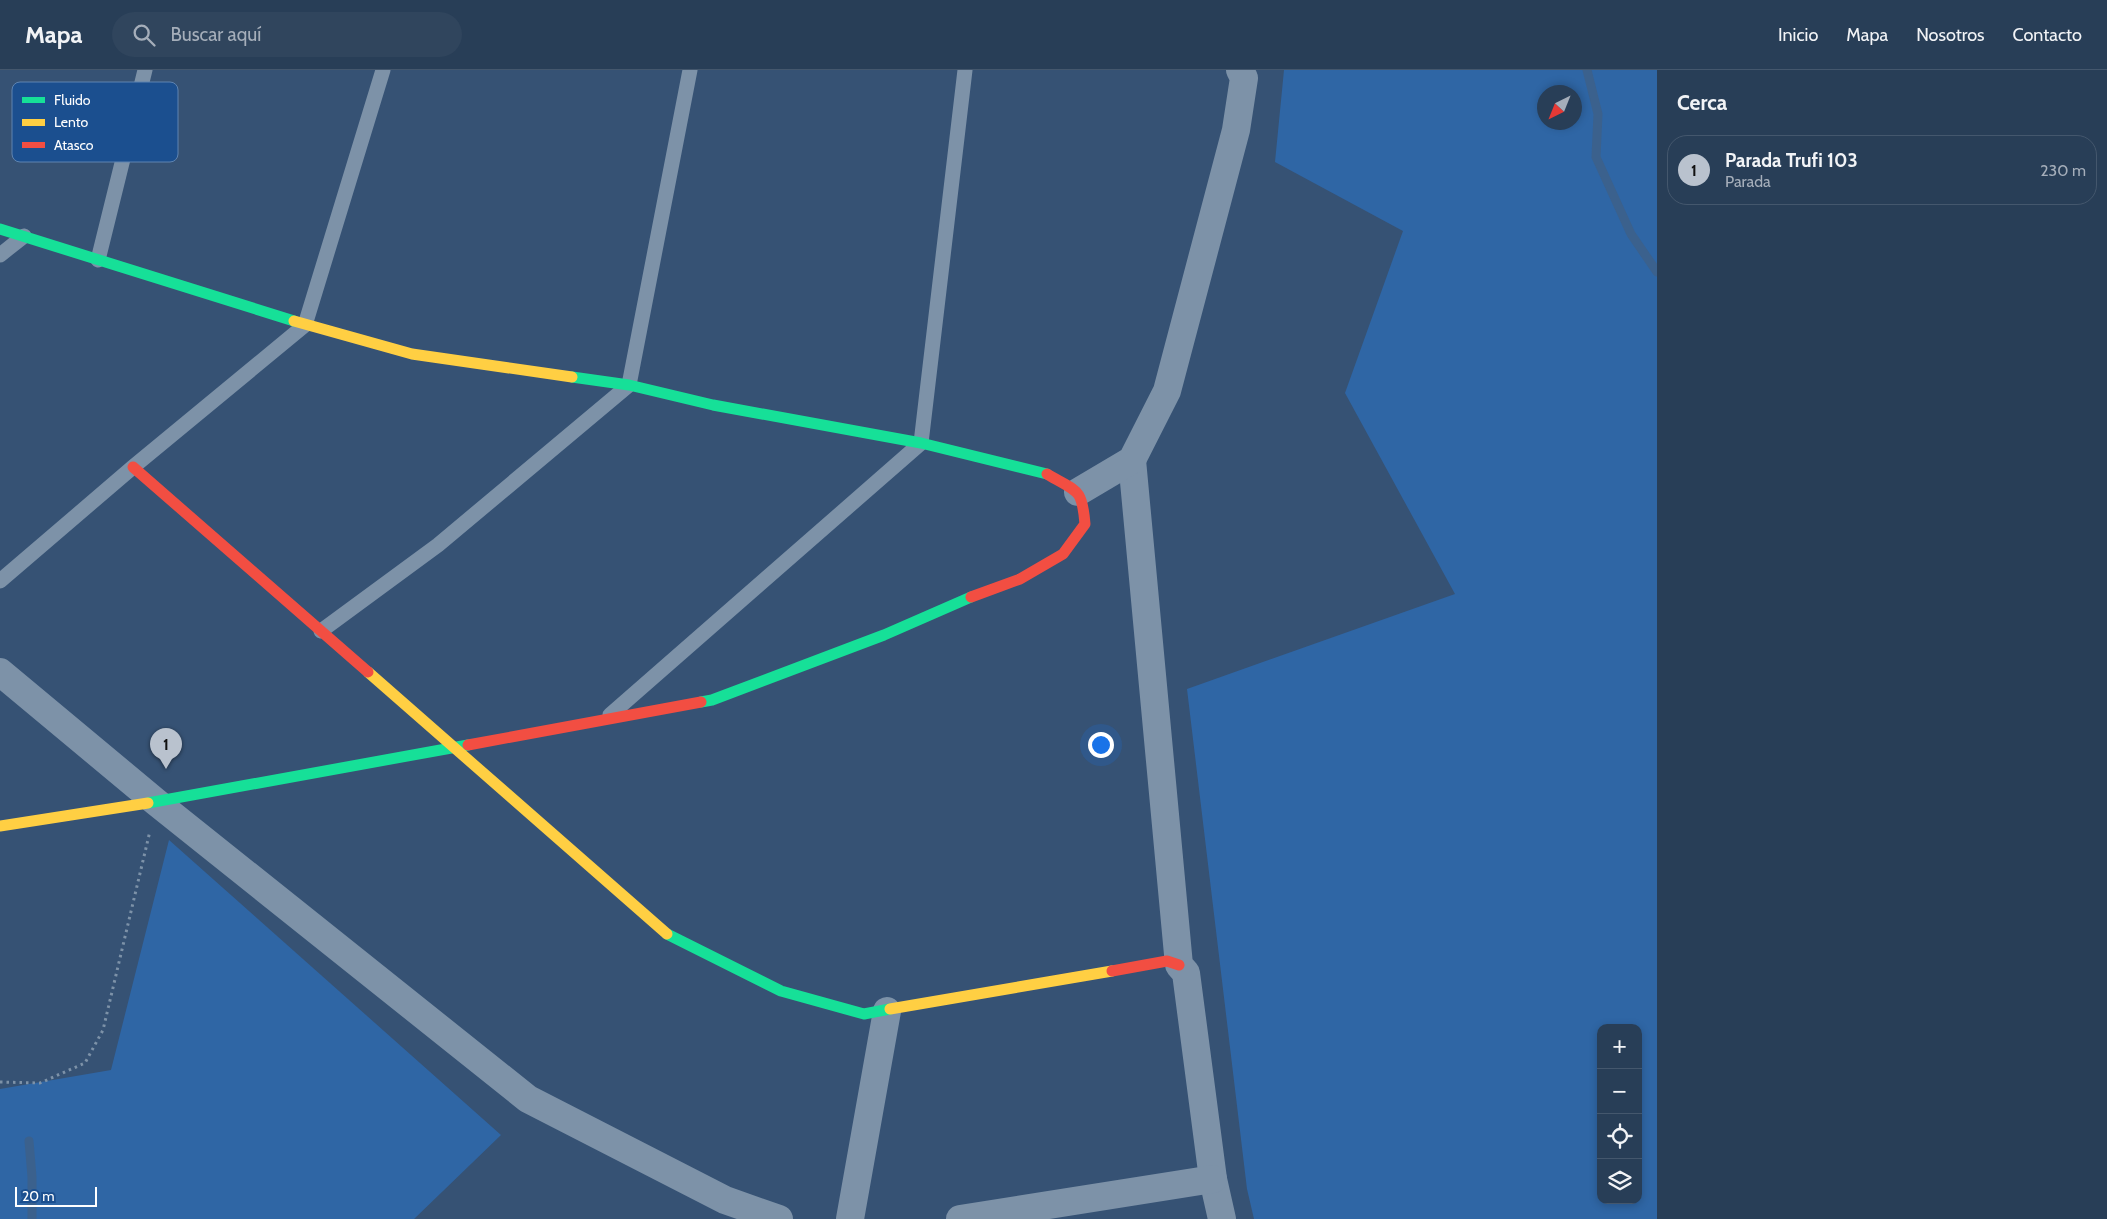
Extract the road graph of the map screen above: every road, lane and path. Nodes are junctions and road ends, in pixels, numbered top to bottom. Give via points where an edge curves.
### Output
1 (383, 70) edge
2 (690, 70) edge
3 (965, 70) edge
4 (1240, 70) edge
5 (122, 162) edge
6 (0, 229) edge
7 (24, 236) junction
8 (0, 255) edge
9 (98, 260) junction
10 (304, 325) junction
11 (629, 385) junction
12 (920, 443) junction
13 (1132, 460) junction
14 (133, 467) junction
15 (1078, 492) junction
16 (0, 581) edge
17 (322, 631) junction
18 (0, 672) edge
19 (605, 719) junction
20 (454, 747) junction
21 (156, 802) junction
22 (0, 826) edge
23 (1179, 965) junction
24 (887, 1011) junction
25 (0, 1082) edge
26 (1213, 1179) junction
27 (779, 1219) edge
28 (850, 1219) edge
29 (960, 1219) edge
30 (1222, 1219) edge

1 - 10 lane
2 - 11 lane
3 - 12 lane
4 - 13 street via 1244,78 1236,130 1167,391
5 - 9 lane
6 - 7 street
7 - 8 lane
7 - 9 street
9 - 10 street
10 - 11 street via 412,354
10 - 14 lane
11 - 12 street
11 - 17 lane via 438,545
12 - 15 street via 1046,473
12 - 19 lane
13 - 15 street
13 - 23 street
14 - 16 lane
14 - 17 street
15 - 19 street via 1083,501 1085,524 1063,554 1020,579 712,700
17 - 20 street
18 - 21 street
19 - 20 street
20 - 21 street
20 - 24 street via 670,936 781,991 864,1014
21 - 22 street
21 - 25 path via 103,1030 85,1062 40,1083
21 - 27 street via 528,1099 725,1200
23 - 24 street via 1167,961
23 - 26 street via 1186,973
24 - 28 street
26 - 29 street
26 - 30 street

